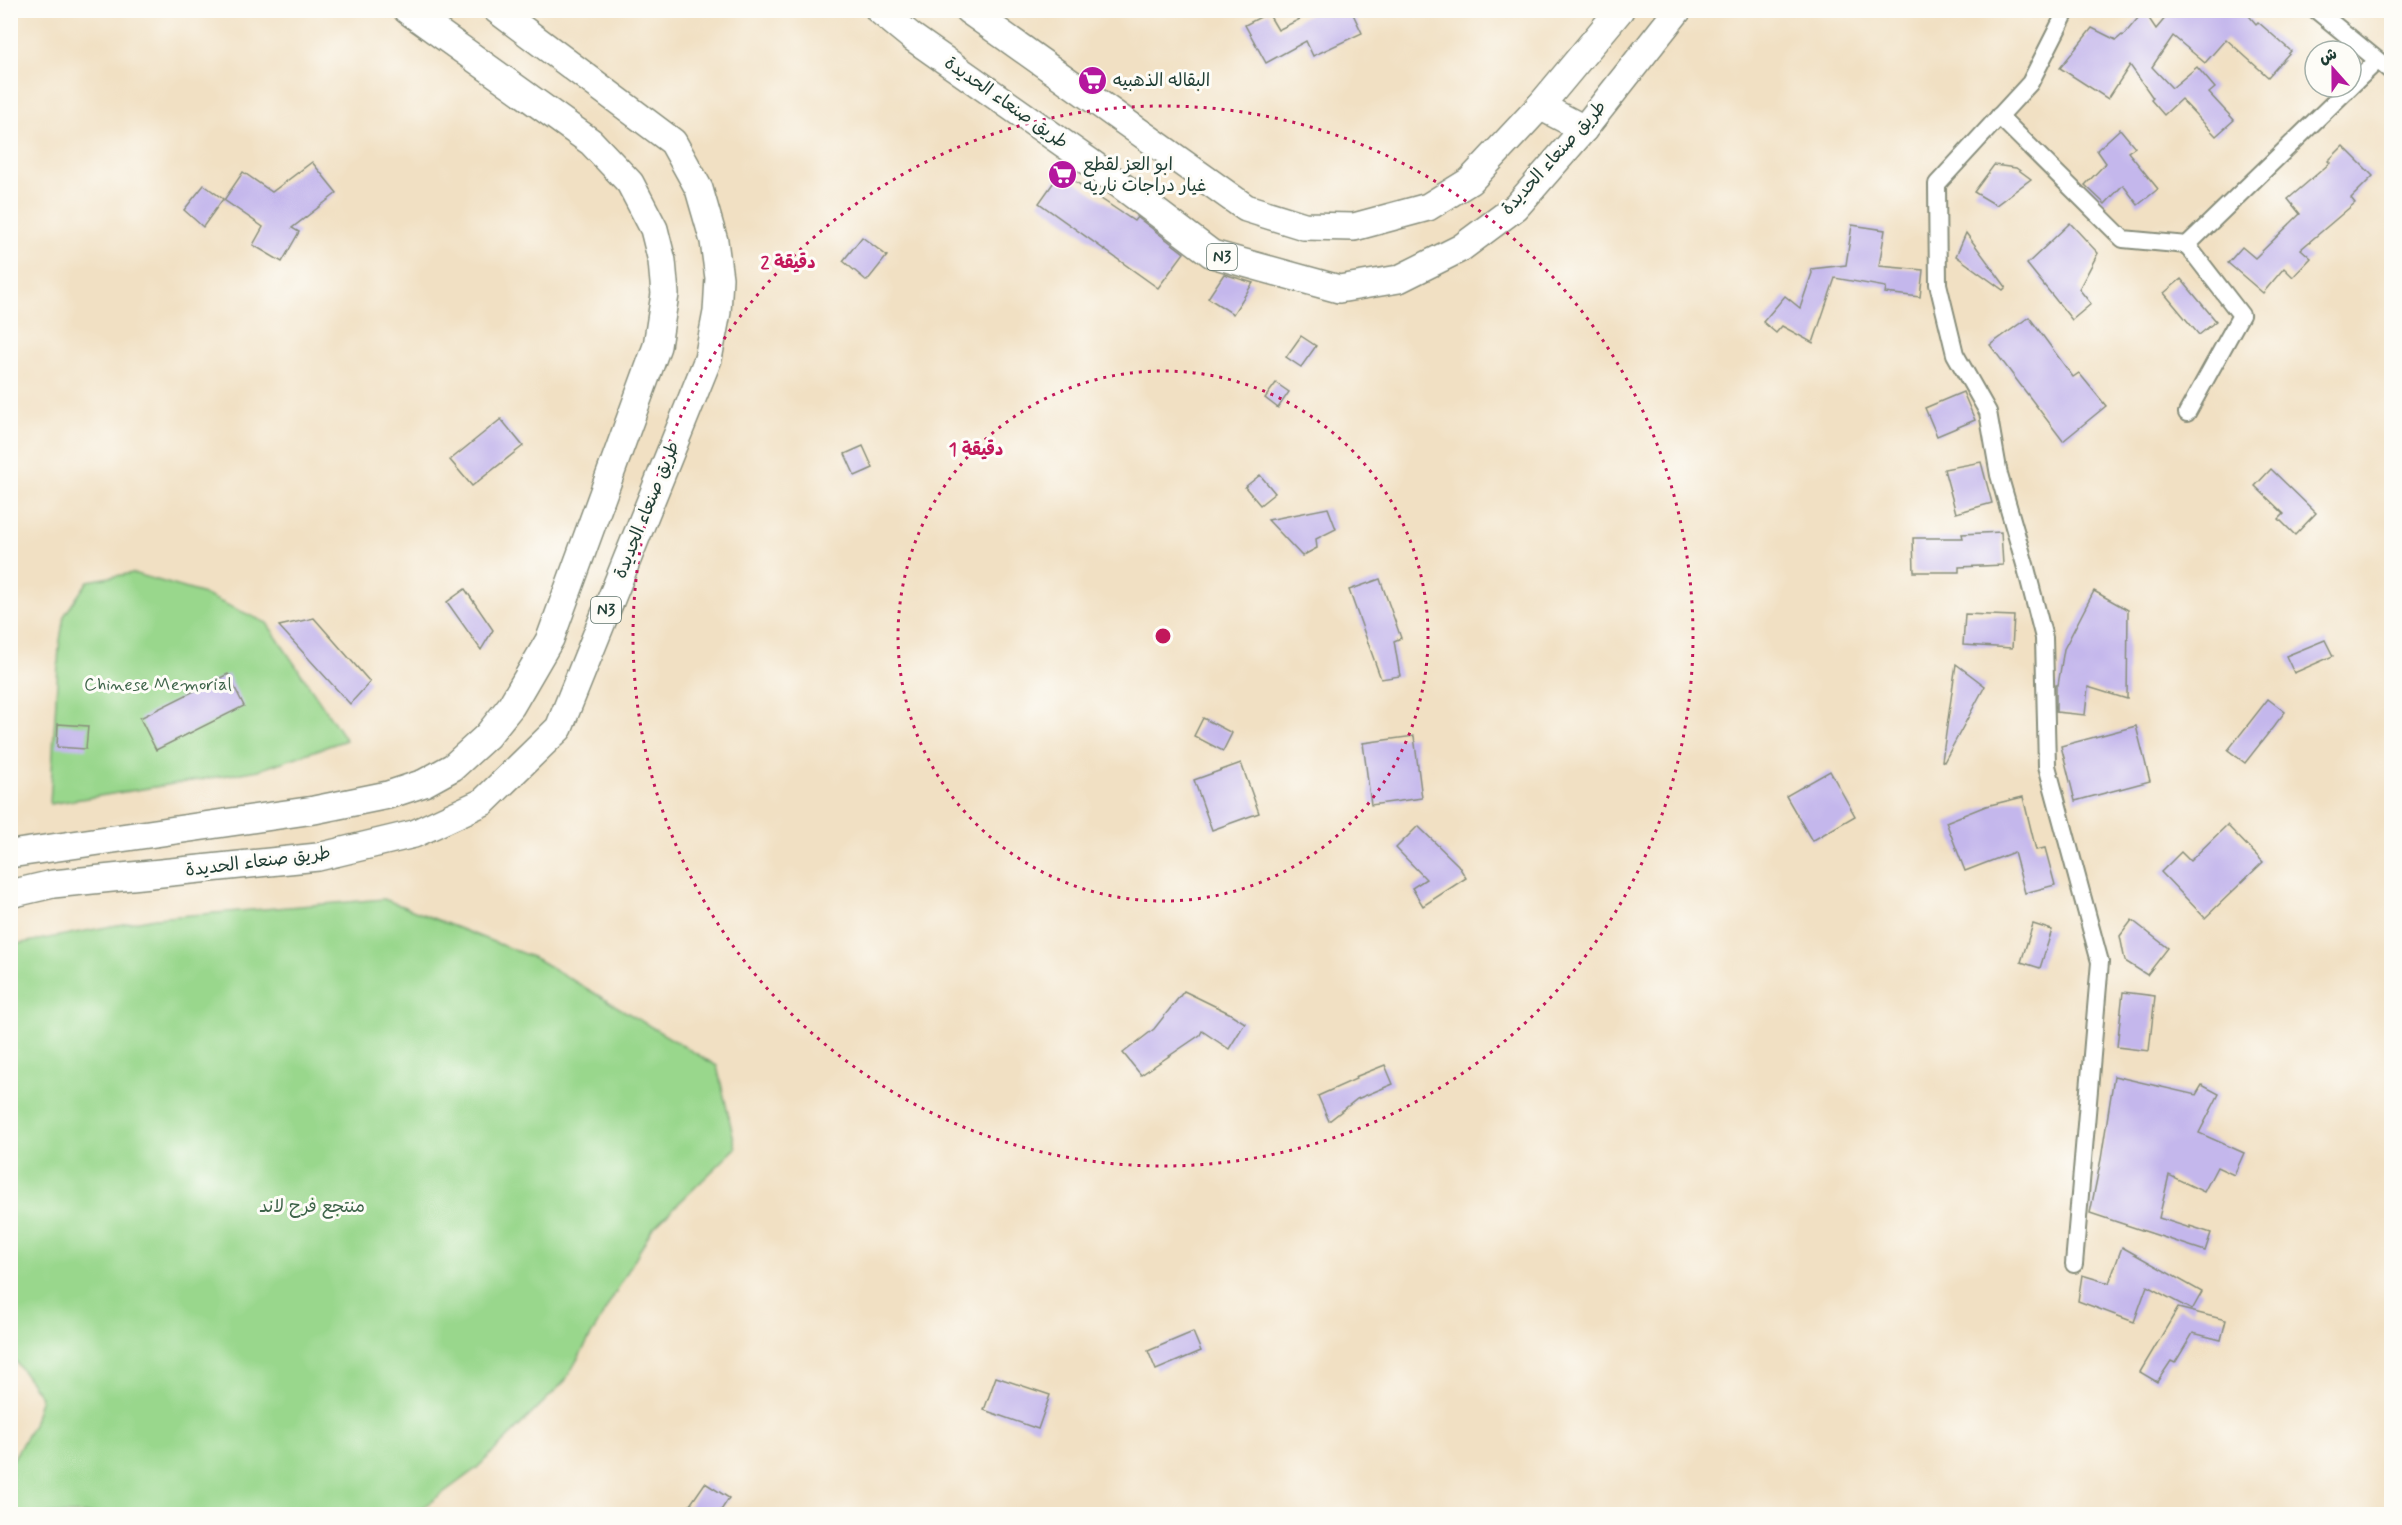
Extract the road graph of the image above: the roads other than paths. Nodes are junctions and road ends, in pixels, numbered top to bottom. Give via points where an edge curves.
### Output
1 (407, 10) edge
2 (497, 10) edge
3 (879, 10) edge
4 (968, 10) edge
5 (1620, 10) edge
6 (1678, 10) edge
7 (2067, 10) edge
8 (2316, 10) edge
9 (2377, 61) junction
10 (2391, 72) edge
11 (2363, 74) edge
12 (2338, 99) edge
13 (1540, 106) junction
14 (1999, 116) junction
15 (1584, 129) junction
16 (2187, 244) junction
17 (2187, 412) dead end
18 (10, 854) edge
19 (10, 894) edge
20 (2074, 1264) dead end

1 - 18 main road, N3 via 591,141 630,183 654,229 662,261 665,294 657,346 550,639 511,706 487,736 453,768 424,783 388,795 314,810
2 - 19 main road, طريق صنعاء الحديدة / N3 via 673,142 699,189 714,241 718,278 717,312 708,359 559,728 483,802 414,834 318,857 53,884
3 - 15 main road, طريق صنعاء الحديدة / N3 via 1212,255 1339,289 1399,279 1461,248 1516,207
4 - 13 main road via 1246,208 1304,226 1354,227 1428,207 1470,181
5 - 13 main road
6 - 15 main road, طريق صنعاء الحديدة / N3
7 - 14 street via 2030,83
8 - 9 street
9 - 10 street
9 - 11 street
12 - 16 street
13 - 15 main road
14 - 16 street via 2123,239
14 - 20 street via 1936,184 1938,284 1955,354 1989,412 1999,475 2044,638 2048,766 2100,962
16 - 17 street via 2241,315

